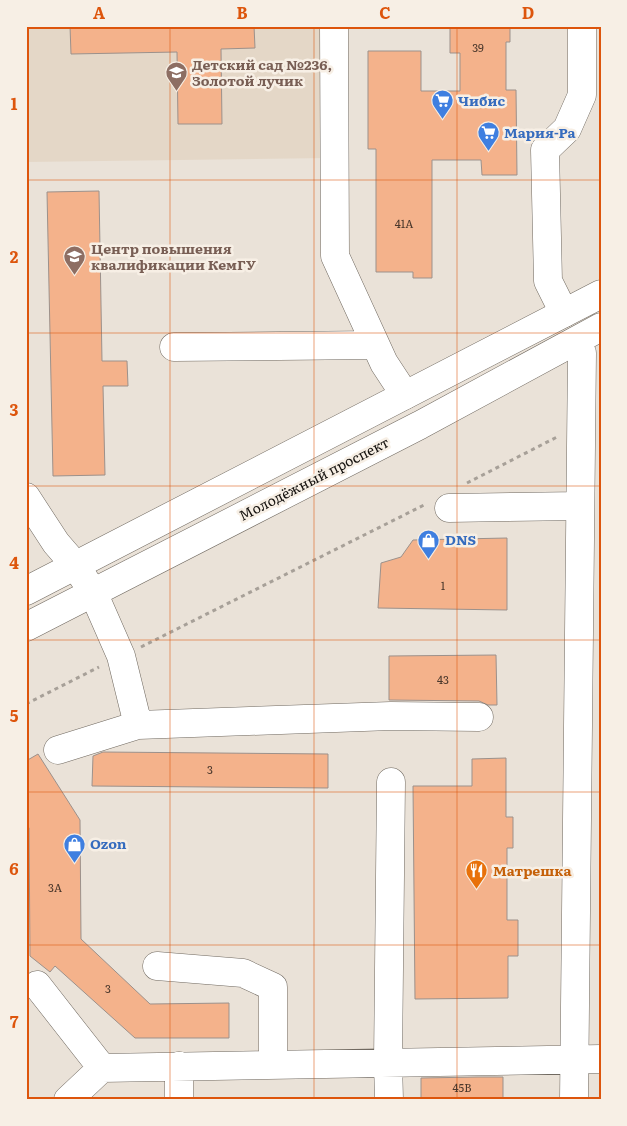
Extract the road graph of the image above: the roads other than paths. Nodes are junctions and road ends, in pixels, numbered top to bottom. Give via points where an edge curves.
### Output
1 (334, 26) edge
2 (582, 26) edge
3 (601, 294) edge
4 (564, 313) junction
5 (601, 327) edge
6 (375, 344) junction
7 (174, 347) dead end
8 (591, 347) edge
9 (554, 351) junction
10 (405, 395) junction
11 (26, 497) edge
12 (440, 504) road end
13 (580, 506) junction
14 (75, 565) junction
15 (26, 591) edge
16 (93, 592) junction
17 (26, 627) edge
18 (479, 717) dead end
19 (138, 725) junction
20 (58, 750) dead end
21 (391, 782) dead end
22 (157, 966) dead end
23 (36, 985) dead end
24 (574, 1059) junction
25 (601, 1059) edge
26 (388, 1062) junction
27 (273, 1064) junction
28 (179, 1066) junction
29 (102, 1068) junction
30 (68, 1100) edge
31 (179, 1100) edge
32 (389, 1100) edge
33 (574, 1100) edge

1 - 6 main road via 335,256
2 - 4 main road via 582,96 567,130 545,150 548,281
3 - 4 main road
4 - 10 main road
5 - 9 main road, Молодёжный проспект
6 - 7 main road
6 - 10 main road
8 - 9 main road
8 - 13 main road via 581,426
9 - 16 main road, Молодёжный проспект via 420,425
10 - 14 main road
11 - 14 main road via 56,543
12 - 13 main road
13 - 24 main road
14 - 15 main road
14 - 16 main road
16 - 17 main road, Молодёжный проспект
16 - 19 main road via 121,656
18 - 19 main road via 391,716
19 - 20 main road
21 - 26 main road
22 - 27 main road via 243,973 273,987
23 - 29 main road
24 - 25 main road
24 - 26 main road
24 - 33 main road
26 - 27 main road
26 - 32 main road
27 - 28 main road
28 - 29 main road
28 - 31 main road
29 - 30 main road

